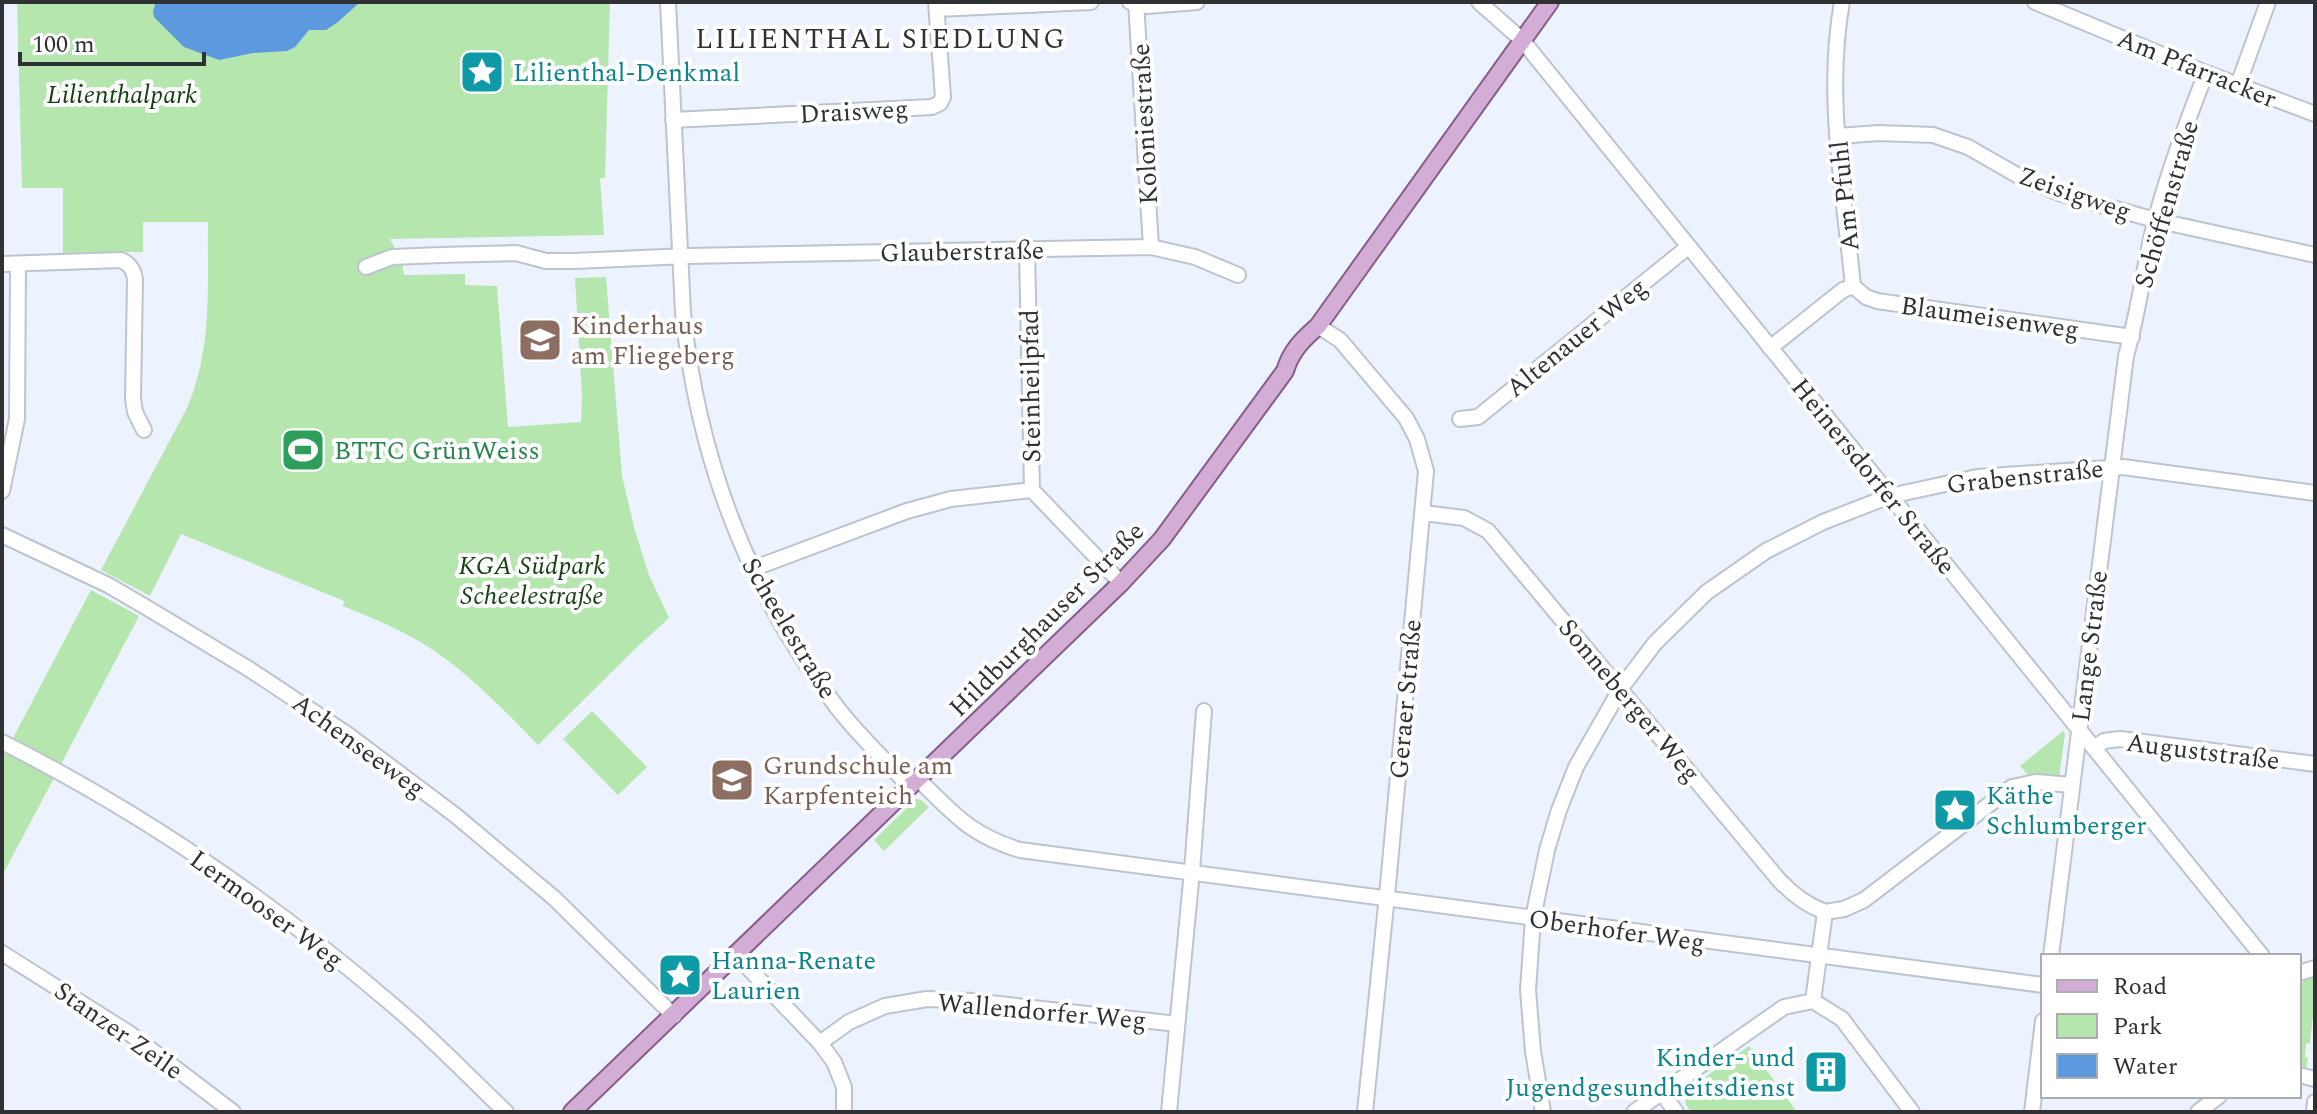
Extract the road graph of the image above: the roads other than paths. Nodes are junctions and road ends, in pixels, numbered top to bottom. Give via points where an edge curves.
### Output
1 (668, 2) edge
2 (1091, 2) edge
3 (1197, 2) edge
4 (1479, 2) edge
5 (1550, 2) edge
6 (1842, 2) edge
7 (2035, 2) edge
8 (2268, 2) edge
9 (1134, 3) edge
10 (937, 6) edge
11 (1522, 40) junction
12 (2206, 73) junction
13 (2238, 85) junction
14 (2315, 114) edge
15 (673, 120) junction
16 (1838, 136) junction
17 (2155, 220) junction
18 (1151, 247) junction
19 (1688, 247) junction
20 (1027, 250) junction
21 (2315, 255) edge
22 (681, 258) junction
23 (2, 264) edge
24 (18, 264) junction
25 (366, 267) dead end
26 (1238, 275) dead end
27 (1853, 286) junction
28 (1318, 326) junction
29 (2132, 337) junction
30 (1770, 348) junction
31 (1460, 419) dead end
32 (144, 430) dead end
33 (2111, 467) junction
34 (1032, 490) junction
35 (2, 491) edge
36 (2315, 493) edge
37 (1890, 496) junction
38 (1423, 513) junction
39 (2, 535) edge
40 (752, 569) junction
41 (1121, 583) junction
42 (1621, 688) junction
43 (1204, 711) dead end
44 (2079, 729) junction
45 (2, 742) edge
46 (2094, 748) junction
47 (2315, 764) edge
48 (914, 783) junction
49 (2072, 785) junction
50 (1192, 871) junction
51 (1387, 899) junction
52 (1825, 912) junction
53 (1533, 918) junction
54 (2, 953) edge
55 (2051, 954) edge
56 (2260, 954) edge
57 (736, 955) junction
58 (1820, 957) junction
59 (2041, 985) edge
60 (1813, 1001) junction
61 (674, 1016) junction
62 (1177, 1024) junction
63 (2041, 1038) edge
64 (820, 1043) junction
65 (1662, 1093) junction
66 (2216, 1098) edge
67 (2315, 1102) edge
68 (233, 1112) edge
69 (506, 1112) edge
70 (572, 1112) edge
71 (844, 1112) edge
72 (1169, 1112) edge
73 (1365, 1112) edge
74 (1543, 1112) edge
75 (1634, 1112) edge
76 (1676, 1112) edge
77 (1912, 1112) edge
78 (2032, 1112) edge
79 (2198, 1112) edge
80 (2314, 1112) edge

1 - 15 street, Scheelestraße
2 - 10 street
3 - 9 street
4 - 11 street, Heinersdorfer Straße
5 - 11 main road, Hildburghauser Straße
6 - 16 street, Am Pfuhl via 1835,78
7 - 12 street, Am Pfarracker
8 - 13 street
9 - 18 street, Koloniestraße
10 - 15 street, Draisweg via 943,97 932,107
11 - 19 street, Heinersdorfer Straße
11 - 28 main road, Hildburghauser Straße
12 - 13 street, Am Pfarracker
12 - 17 street, Schöffenstraße
13 - 14 street, Am Pfarracker
15 - 22 street, Scheelestraße
16 - 17 street, Zeisigweg via 1933,135 2059,193
16 - 27 street, Am Pfuhl
17 - 21 street, Zeisigweg
17 - 29 street, Schöffenstraße
18 - 20 street, Glauberstraße
18 - 26 street, Glauberstraße
19 - 30 street, Heinersdorfer Straße
19 - 31 street, Altenauer Weg via 1478,417
20 - 22 street, Glauberstraße
20 - 34 street, Steinheilpfad
22 - 25 street via 546,261 516,253 441,255 392,257
22 - 40 street, Scheelestraße via 687,350 702,430 724,503
23 - 24 street
24 - 32 street via 121,260 131,267 133,399
24 - 35 street via 17,419
27 - 29 street, Blaumeisenweg via 1877,301
27 - 30 street, Am Pfuhl
28 - 38 street, Geraer Straße via 1340,340 1406,418 1426,471
28 - 41 main road, Hildburghauser Straße via 1289,357 1285,371 1162,539
29 - 33 street, Lange Straße
30 - 37 street, Heinersdorfer Straße
33 - 36 street, Grabenstraße
33 - 37 street, Grabenstraße via 1977,477
33 - 44 street, Lange Straße
34 - 40 street via 951,499 907,511
34 - 41 street, Steinheilpfad
37 - 42 street, Grabenstraße via 1766,551 1707,592 1655,643
37 - 44 street, Heinersdorfer Straße
38 - 42 street, Sonneberger Weg via 1464,518 1488,531
38 - 51 street, Geraer Straße
39 - 61 street, Achenseeweg via 108,585 347,734 554,898
40 - 48 street, Scheelestraße via 826,692 870,745
41 - 48 main road, Hildburghauser Straße
42 - 52 street, Sonneberger Weg via 1779,880 1794,896
42 - 53 street, Grabenstraße via 1576,767 1559,810
43 - 50 street
44 - 46 street, Heinersdorfer Straße
44 - 49 street, Lange Straße
45 - 69 street, Lermooser Weg via 123,809 254,896 396,1007
46 - 47 street, Auguststraße via 2120,739
46 - 56 street, Heinersdorfer Straße
48 - 50 street, Oberhofer Weg via 966,826 1005,846
48 - 57 main road, Hildburghauser Straße
49 - 52 street via 2036,782 2012,787 1864,900
49 - 55 street, Lange Straße
50 - 51 street, Oberhofer Weg
50 - 62 street
51 - 53 street, Oberhofer Weg
51 - 73 street, Geraer Straße
52 - 58 street
53 - 58 street, Oberhofer Weg
53 - 74 street, Grabenstraße via 1528,990
54 - 68 street, Stanzer Zeile via 129,1033
57 - 61 main road, Hildburghauser Straße
57 - 64 street
58 - 59 street, Oberhofer Weg
58 - 60 street
60 - 65 street via 1784,1007
60 - 77 street via 1842,1019
61 - 70 main road, Hildburghauser Straße
62 - 64 street, Wallendorfer Weg via 927,999 885,1006
62 - 72 street
63 - 78 street
64 - 71 street via 840,1072
65 - 75 street
65 - 76 street
66 - 79 street
67 - 80 street

